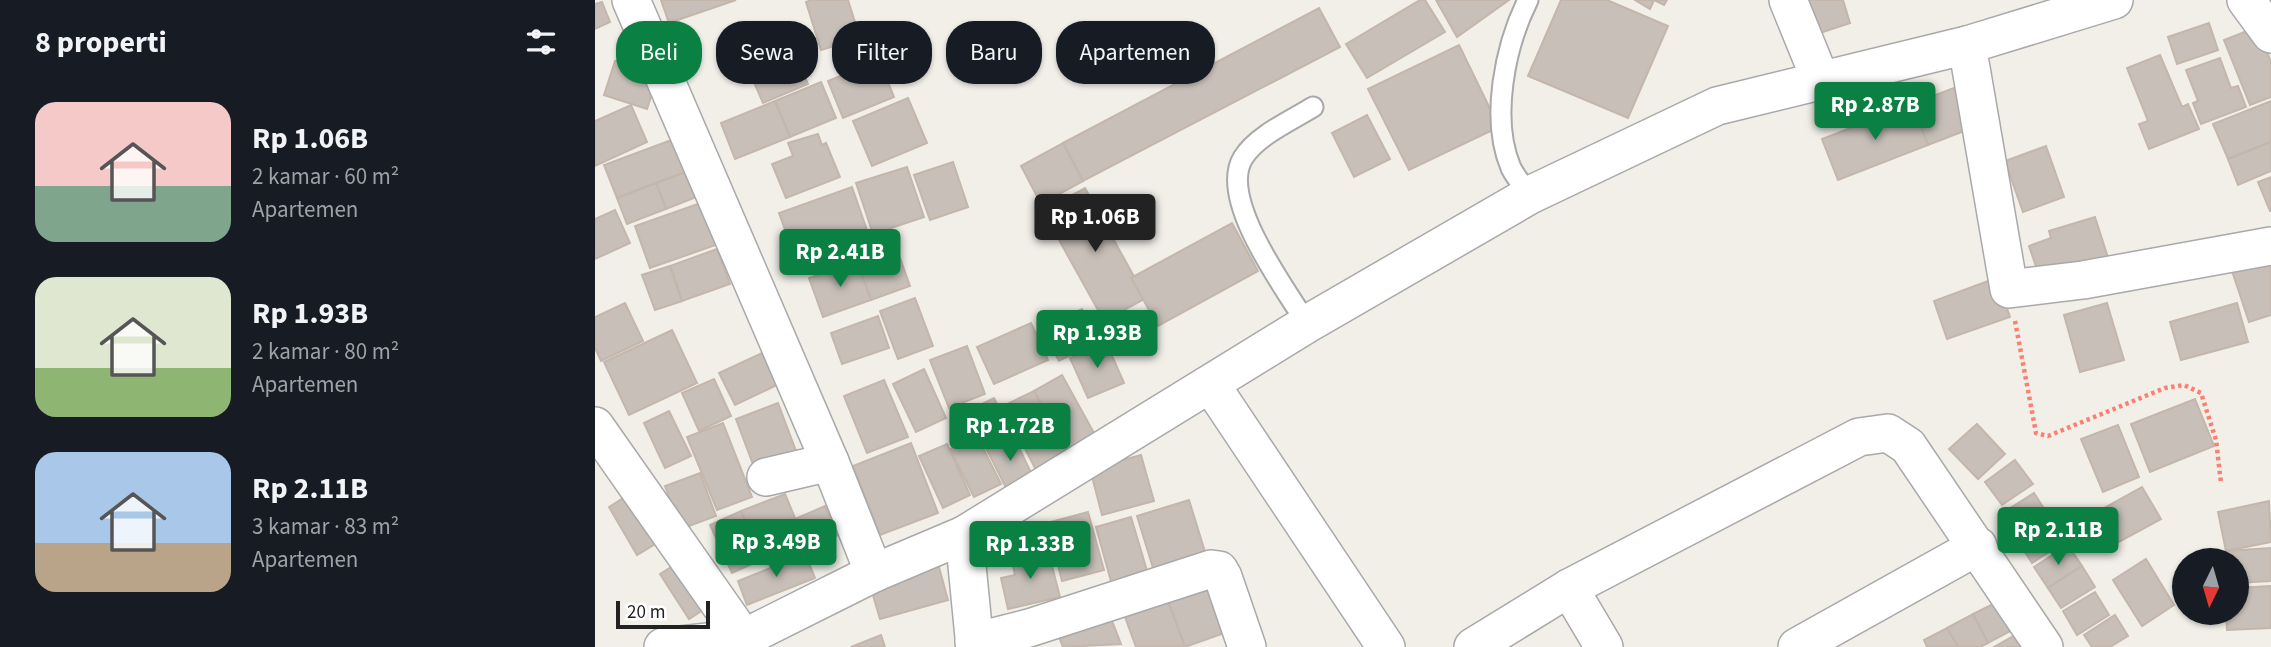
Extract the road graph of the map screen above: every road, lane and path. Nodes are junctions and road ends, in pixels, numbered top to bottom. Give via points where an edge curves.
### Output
1 (631, 0) edge
2 (1528, 0) edge
3 (1788, 0) edge
4 (2114, 0) edge
5 (2246, 0) edge
6 (2271, 34) edge
7 (1967, 45) junction
8 (1821, 80) junction
9 (1313, 107) dead end
10 (1530, 195) junction
11 (2271, 246) edge
12 (2009, 289) junction
13 (1307, 324) junction
14 (1211, 385) junction
15 (595, 426) edge
16 (829, 461) junction
17 (767, 477) dead end
18 (2221, 483) dead end
19 (964, 535) junction
20 (1978, 546) junction
21 (874, 573) junction
22 (1569, 588) junction
23 (1032, 638) edge
24 (728, 644) edge
25 (975, 644) edge
26 (663, 647) edge
27 (1247, 647) edge
28 (1387, 647) edge
29 (1473, 647) edge
30 (1604, 647) edge
31 (1797, 647) edge
32 (2044, 647) edge

1 - 16 street
2 - 10 lane via 1516,24 1501,127 1511,168
3 - 8 street
4 - 7 street
5 - 6 street
7 - 8 street
7 - 12 street
8 - 10 street via 1717,106
9 - 13 lane via 1252,147 1237,173 1242,208
10 - 13 street
11 - 12 street
12 - 18 path via 2036,433 2048,436 2165,388 2184,385 2201,393 2216,440
13 - 14 street
14 - 19 street
14 - 28 street
15 - 24 street
16 - 17 street
16 - 21 street
19 - 21 street
19 - 25 street
20 - 22 street via 1908,446 1888,433 1872,433
20 - 31 street
20 - 32 street
21 - 24 street
22 - 29 street
22 - 30 street
23 - 25 street
23 - 27 street via 1211,569 1223,576
24 - 26 street

